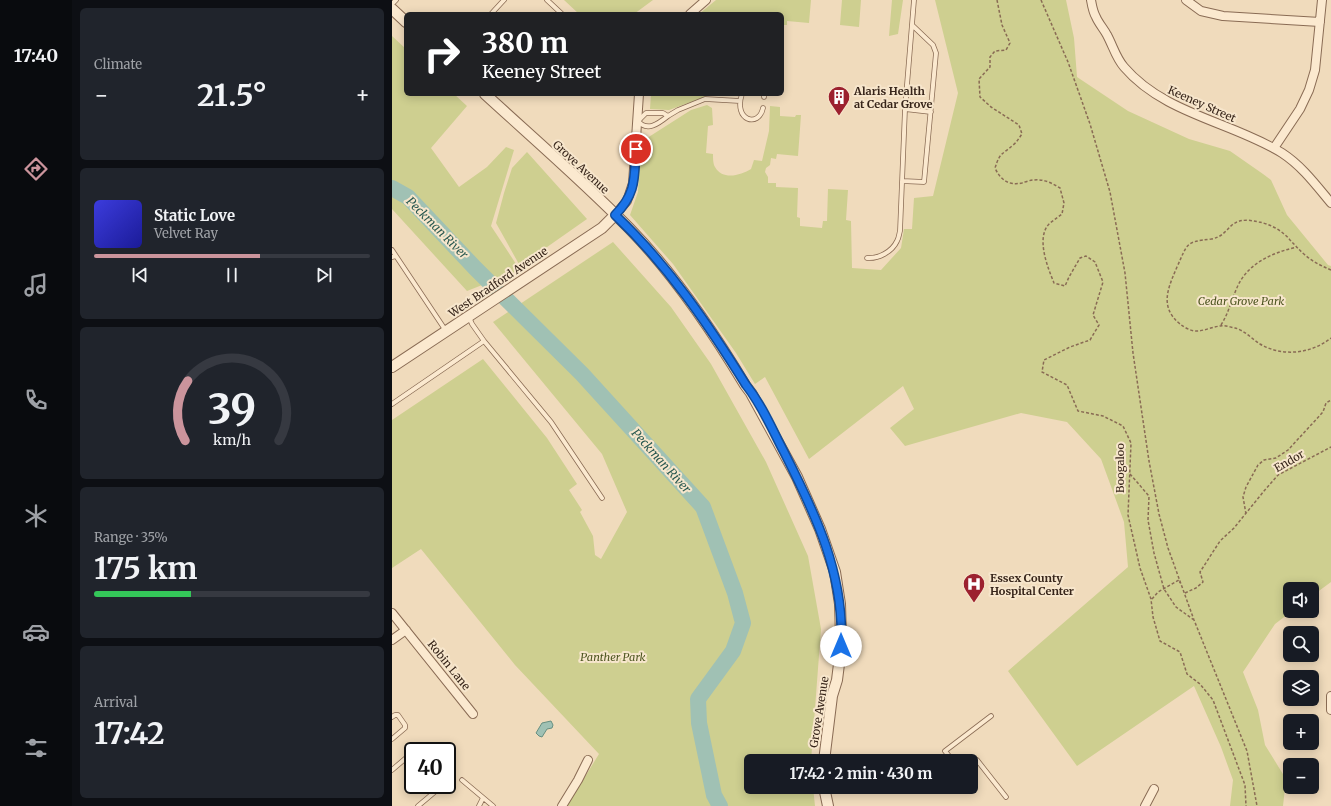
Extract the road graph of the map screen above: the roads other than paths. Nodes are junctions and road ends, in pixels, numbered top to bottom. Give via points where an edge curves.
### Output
1 (396, 0) edge
2 (504, 0) edge
3 (547, 0) edge
4 (706, 0) edge
5 (914, 0) edge
6 (1091, 0) edge
7 (1186, 0) edge
8 (1322, 0) edge
9 (392, 4) edge
10 (392, 9) edge
11 (493, 12) edge
12 (560, 12) edge
13 (692, 12) edge
14 (404, 20) edge
15 (1320, 22) junction
16 (912, 25) junction
17 (487, 96) edge
18 (639, 96) edge
19 (741, 96) edge
20 (740, 101) junction
21 (763, 108) dead end
22 (905, 109) junction
23 (930, 112) junction
24 (668, 116) junction
25 (638, 120) junction
26 (1274, 148) junction
27 (902, 181) junction
28 (1331, 203) edge
29 (615, 215) junction
30 (392, 250) edge
31 (394, 256) edge
32 (867, 258) dead end
33 (469, 316) junction
34 (446, 331) junction
35 (484, 341) junction
36 (392, 367) edge
37 (392, 404) edge
38 (602, 498) dead end
39 (392, 613) edge
40 (406, 630) junction
41 (392, 640) edge
42 (1331, 696) edge
43 (1331, 710) edge
44 (474, 714) dead end
45 (991, 716) dead end
46 (392, 717) edge
47 (392, 739) edge
48 (825, 754) edge
49 (947, 754) edge
50 (404, 760) edge
51 (588, 760) dead end
52 (978, 761) edge
53 (392, 770) edge
54 (462, 780) dead end
55 (1154, 789) dead end
56 (432, 794) edge
57 (825, 794) edge
58 (1006, 797) dead end
59 (483, 798) junction
60 (418, 806) edge
61 (479, 806) edge
62 (494, 806) edge
63 (562, 806) edge
64 (828, 806) edge
65 (1145, 806) edge

1 - 9 lane
2 - 11 lane
3 - 12 lane
4 - 13 street
5 - 16 lane
6 - 26 street, Keeney Street via 1095,17 1107,35 1118,60 1149,90 1168,102
7 - 15 street via 1201,11 1223,16
8 - 15 street
10 - 14 street
15 - 26 street via 1315,70 1309,90 1300,109
16 - 22 lane
16 - 23 lane via 932,45 936,53
17 - 29 street, Grove Avenue
18 - 25 street
19 - 20 lane
20 - 21 lane via 740,109 749,119 759,117
20 - 24 lane via 705,99
22 - 23 lane
22 - 27 lane
23 - 27 lane via 924,182
24 - 25 lane via 663,113 646,113
24 - 25 lane via 660,123 649,127 642,125
25 - 29 street via 632,189 627,201
26 - 28 street, Keeney Street via 1296,163
27 - 32 lane via 898,240 891,249 875,259
29 - 33 street, West Bradford Avenue via 602,228
29 - 48 street, Grove Avenue via 650,252 684,294 752,393 797,477 820,529 835,572 841,636
30 - 31 lane
31 - 34 lane
33 - 34 street, West Bradford Avenue
33 - 35 lane
34 - 36 street, West Bradford Avenue
35 - 37 lane
35 - 38 lane via 551,422
39 - 40 street, Robin Lane
40 - 41 street
40 - 44 street, Robin Lane
42 - 43 street
45 - 49 lane via 945,751
46 - 47 lane via 398,715 406,725
50 - 53 lane
51 - 63 street
52 - 58 lane
54 - 59 lane
55 - 65 street
56 - 60 lane
57 - 64 street
59 - 61 lane
59 - 62 lane

